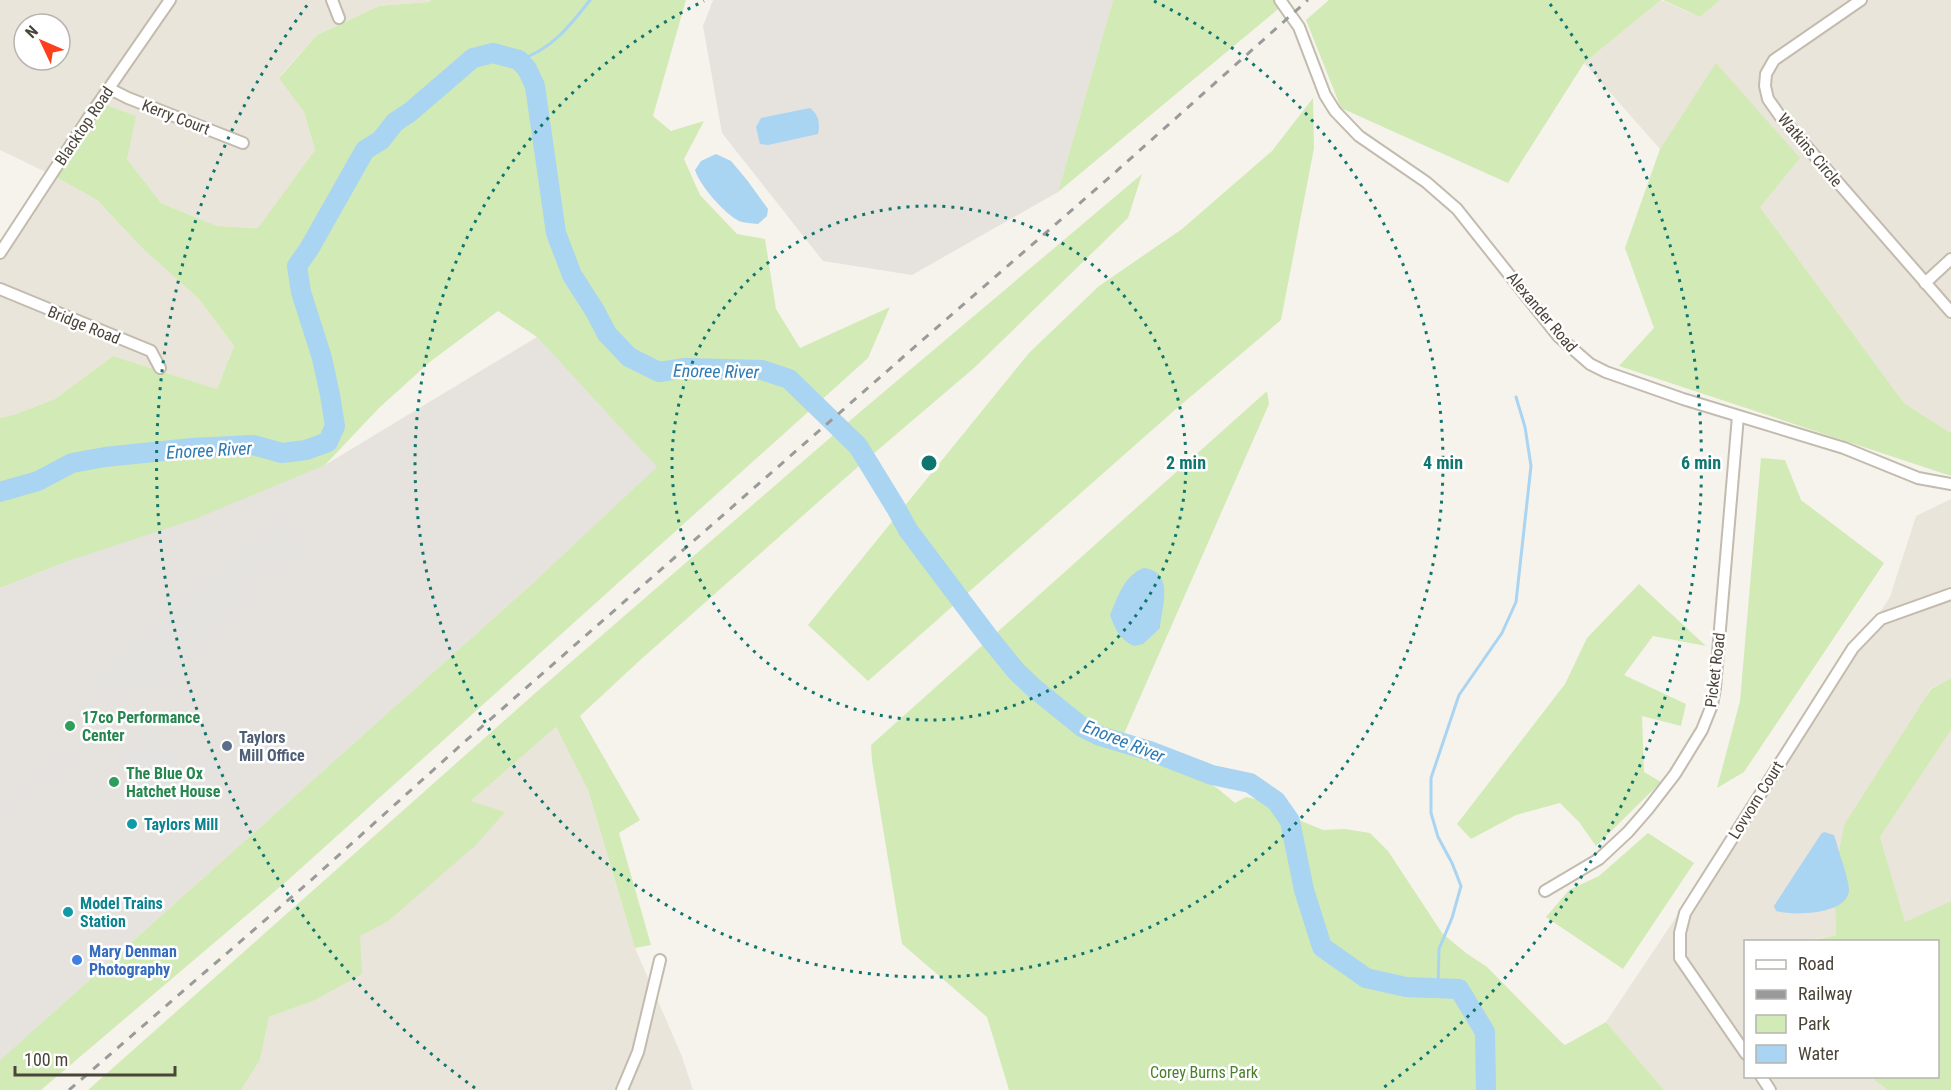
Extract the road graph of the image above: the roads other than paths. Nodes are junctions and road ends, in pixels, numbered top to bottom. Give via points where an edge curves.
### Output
1 (170, 0) edge
2 (332, 0) edge
3 (1280, 0) edge
4 (1862, 0) edge
5 (339, 18) dead end
6 (110, 89) junction
7 (243, 142) dead end
8 (0, 253) edge
9 (1951, 259) edge
10 (1925, 283) junction
11 (0, 290) edge
12 (1951, 312) edge
13 (160, 368) dead end
14 (1738, 416) junction
15 (1951, 484) edge
16 (1951, 594) edge
17 (1545, 891) dead end
18 (660, 960) dead end
19 (1744, 1051) edge
20 (622, 1090) edge

1 - 6 street, Blacktop Road
2 - 5 street
3 - 14 street, Alexander Road via 1299,27 1335,111 1359,136 1426,182 1457,209 1568,346 1606,372
4 - 10 street, Watkins Circle via 1774,60 1766,74 1766,95 1800,140
6 - 7 street, Kerry Court
6 - 8 street, Blacktop Road
9 - 10 street
10 - 12 street, Watkins Circle
11 - 13 street, Bridge Road via 151,351
14 - 15 street, Alexander Road via 1844,448 1918,478
14 - 17 street, Picket Road via 1715,688 1707,719 1676,774 1628,832 1599,859
16 - 19 street, Lovvorn Court via 1881,619 1853,648 1685,913 1680,958
18 - 20 street via 638,1052

